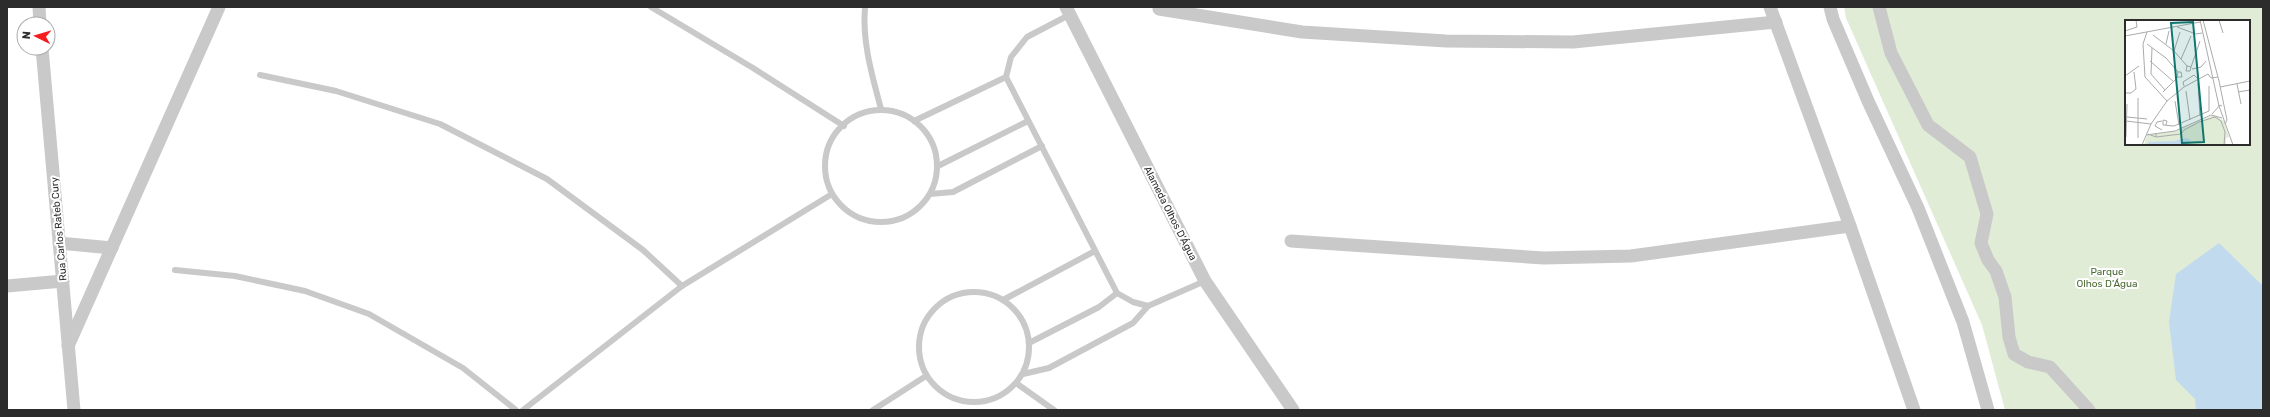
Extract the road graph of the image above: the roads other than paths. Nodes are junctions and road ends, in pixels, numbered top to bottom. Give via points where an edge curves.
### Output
1 (219, 7) edge
2 (651, 7) edge
3 (865, 7) edge
4 (1770, 7) edge
5 (1830, 7) edge
6 (1879, 7) edge
7 (1159, 8) dead end
8 (1067, 11) edge
9 (1776, 22) junction
10 (43, 56) edge
11 (260, 75) dead end
12 (1006, 77) junction
13 (881, 109) junction
14 (914, 121) junction
15 (1028, 121) junction
16 (844, 126) junction
17 (1042, 146) junction
18 (938, 166) junction
19 (832, 194) junction
20 (930, 194) junction
21 (1850, 226) junction
22 (1291, 242) dead end
23 (59, 243) junction
24 (112, 248) junction
25 (1096, 251) junction
26 (175, 270) dead end
27 (1206, 281) junction
28 (63, 282) junction
29 (7, 286) edge
30 (682, 286) junction
31 (1117, 293) junction
32 (1003, 300) junction
33 (1148, 306) junction
34 (1029, 343) junction
35 (68, 346) junction
36 (1023, 374) junction
37 (926, 376) junction
38 (1016, 383) junction
39 (74, 410) edge
40 (516, 410) edge
41 (523, 410) edge
42 (873, 410) edge
43 (1054, 410) edge
44 (1293, 410) edge
45 (1914, 410) edge
46 (1988, 410) edge
47 (2089, 410) edge

1 - 24 street
2 - 16 lane
3 - 13 lane via 868,57
4 - 9 street
5 - 46 street via 1868,101 1918,208 1960,315
6 - 47 street via 1891,53 1928,125 1970,157 1987,214 1981,243 1988,260 1996,270 2004,296 2009,337 2014,354 2028,362 2050,367
7 - 9 street via 1302,32 1446,41 1573,42
8 - 12 lane via 1027,38 1011,57
8 - 27 street, Alameda Olhos D'Água
9 - 21 street
10 - 23 street, Rua Carlos Rateb Cury
11 - 30 lane via 336,91 440,124 547,179 643,250
12 - 14 lane
12 - 15 lane
13 - 14 lane via 910,116
13 - 16 lane via 853,116
14 - 18 lane via 930,137
15 - 17 lane
15 - 18 lane
16 - 19 lane via 832,137 824,166
17 - 20 lane via 953,192
17 - 25 lane
18 - 20 lane
19 - 20 lane via 853,215 881,223 909,215
19 - 30 lane
21 - 22 street via 1632,256 1544,258
21 - 45 street
23 - 24 street
23 - 28 street, Rua Carlos Rateb Cury
24 - 35 street
25 - 31 lane
25 - 32 lane
26 - 40 lane via 235,276 305,291 369,314 463,368
27 - 33 lane
27 - 44 street, Alameda Olhos D'Água
28 - 29 street
28 - 35 street, Rua Carlos Rateb Cury
30 - 41 lane
31 - 33 lane via 1133,302
31 - 34 lane via 1099,307
32 - 34 lane via 1015,308 1027,328
32 - 37 lane via 995,295 972,291 950,296 931,310 920,331 918,354
33 - 36 lane via 1133,323 1049,368
34 - 36 lane via 1030,352
35 - 39 street, Rua Carlos Rateb Cury
36 - 38 lane
37 - 38 lane via 942,394 963,402 987,402 1008,392
37 - 42 lane
38 - 43 lane

